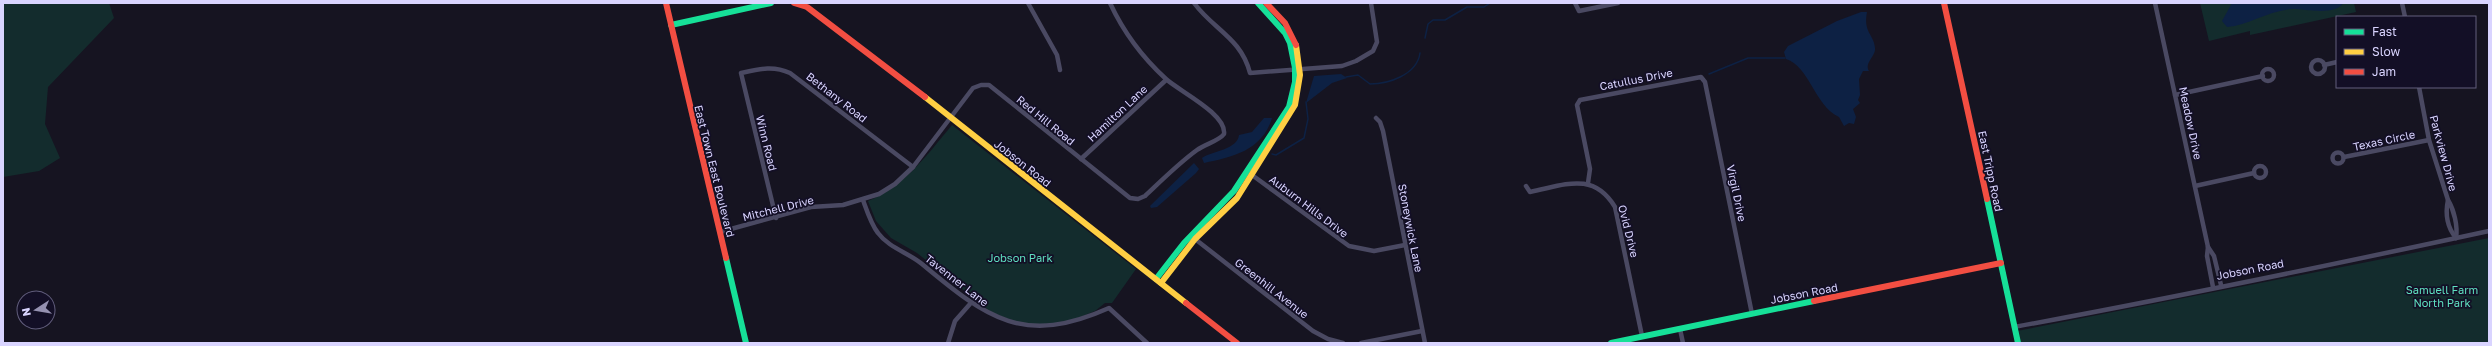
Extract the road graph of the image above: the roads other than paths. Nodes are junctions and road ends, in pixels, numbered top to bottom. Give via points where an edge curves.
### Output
1 (666, 3) edge
2 (771, 3) edge
3 (794, 3) edge
4 (1028, 3) edge
5 (1110, 3) edge
6 (1194, 3) edge
7 (1258, 3) edge
8 (1266, 3) edge
9 (1371, 3) edge
10 (1575, 3) edge
11 (1618, 3) edge
12 (1944, 3) edge
13 (2155, 3) edge
14 (2402, 3) edge
15 (2405, 16) edge
16 (671, 25) junction
17 (2336, 62) edge
18 (2324, 65) dead end
19 (1298, 68) junction
20 (1060, 70) dead end
21 (741, 73) joint
22 (2262, 76) dead end
23 (1702, 77) joint
24 (1166, 80) junction
25 (2419, 88) edge
26 (2175, 95) junction
27 (1376, 118) dead end
28 (951, 120) junction
29 (2429, 140) junction
30 (2344, 157) dead end
31 (1081, 159) junction
32 (913, 167) junction
33 (2254, 173) dead end
34 (1252, 175) junction
35 (1588, 183) junction
36 (1526, 186) dead end
37 (2195, 186) junction
38 (863, 200) junction
39 (776, 218) junction
40 (2489, 231) edge
41 (720, 232) junction
42 (2456, 238) junction
43 (1195, 239) junction
44 (1405, 245) junction
45 (2208, 247) junction
46 (2001, 263) junction
47 (1159, 281) junction
48 (2220, 285) junction
49 (2213, 287) junction
50 (970, 304) junction
51 (1752, 314) junction
52 (2014, 327) junction
53 (1680, 329) junction
54 (1048, 331) dead end
55 (1422, 331) junction
56 (1038, 332) dead end
57 (1642, 336) junction
58 (746, 343) edge
59 (948, 343) edge
60 (1147, 343) edge
61 (1237, 343) edge
62 (1343, 343) edge
63 (1361, 343) edge
64 (1425, 343) edge
65 (1611, 343) edge
66 (1683, 343) edge
67 (2018, 343) edge

1 - 16 street, East Town East Boulevard
2 - 16 street
3 - 28 street, Jobson Road via 808,7
4 - 20 street via 1057,55
5 - 24 street via 1125,31
6 - 19 street via 1203,15 1238,45 1250,73
7 - 19 street via 1285,33
8 - 19 street via 1289,29 1297,48
9 - 19 street via 1377,42 1373,51 1342,66
10 - 11 street via 1579,11
12 - 46 street, East Tripp Road
13 - 26 street, Meadow Drive
14 - 15 street
16 - 41 street, East Town East Boulevard
17 - 18 street
19 - 34 street via 1299,90 1292,112
19 - 47 street via 1289,106 1266,142 1234,191 1184,243
21 - 32 street, Bethany Road via 768,67 780,68 790,73
21 - 39 street, Winn Road
22 - 26 street
23 - 35 street, Catullus Drive via 1580,100 1577,105 1590,169
23 - 51 street, Virgil Drive
24 - 31 street, Hamilton Lane
24 - 31 street, Red Hill Road via 1211,112 1222,124 1224,132 1221,138 1207,142 1145,196 1138,199 1130,198
25 - 29 street, Parkview Drive
26 - 37 street, Meadow Drive
27 - 44 street, Stoneywick Lane via 1383,131
28 - 31 street, Red Hill Road via 973,88 988,85
28 - 32 street, Mitchell Drive
28 - 47 street, Jobson Road
29 - 30 street, Texas Circle
29 - 42 street, Parkview Drive via 2448,200 2446,210 2450,231
32 - 38 street, Mitchell Drive via 894,184
33 - 37 street
34 - 43 street via 1227,210
34 - 44 street, Auburn Hills Drive via 1349,246 1374,251
35 - 36 street via 1575,182 1530,192
35 - 57 street, Ovid Drive via 1609,196 1615,207
37 - 45 street, Meadow Drive
38 - 39 street, Mitchell Drive via 843,206 811,207
38 - 50 street, Tavenner Lane via 878,233 890,244 917,260
39 - 41 street, Mitchell Drive
40 - 42 street, Jobson Road
41 - 58 street, East Town East Boulevard
42 - 48 street, Jobson Road
43 - 47 street
43 - 62 street, Greenhill Avenue via 1313,331
44 - 55 street, Stoneywick Lane
45 - 48 street, Meadow Drive via 2214,256
45 - 49 street, Meadow Drive via 2207,256
46 - 51 street, Jobson Road
46 - 52 street, East Tripp Road
47 - 61 street, Jobson Road
48 - 49 street, Jobson Road
49 - 52 street, Jobson Road
50 - 56 street, Tavenner Lane via 1010,326
50 - 59 street via 955,321
51 - 53 street, Jobson Road
52 - 67 street, East Tripp Road
53 - 57 street, Jobson Road
53 - 66 street
54 - 60 street via 1077,325 1109,308 1120,321
55 - 63 street
55 - 64 street, Stoneywick Lane
57 - 65 street, Jobson Road

